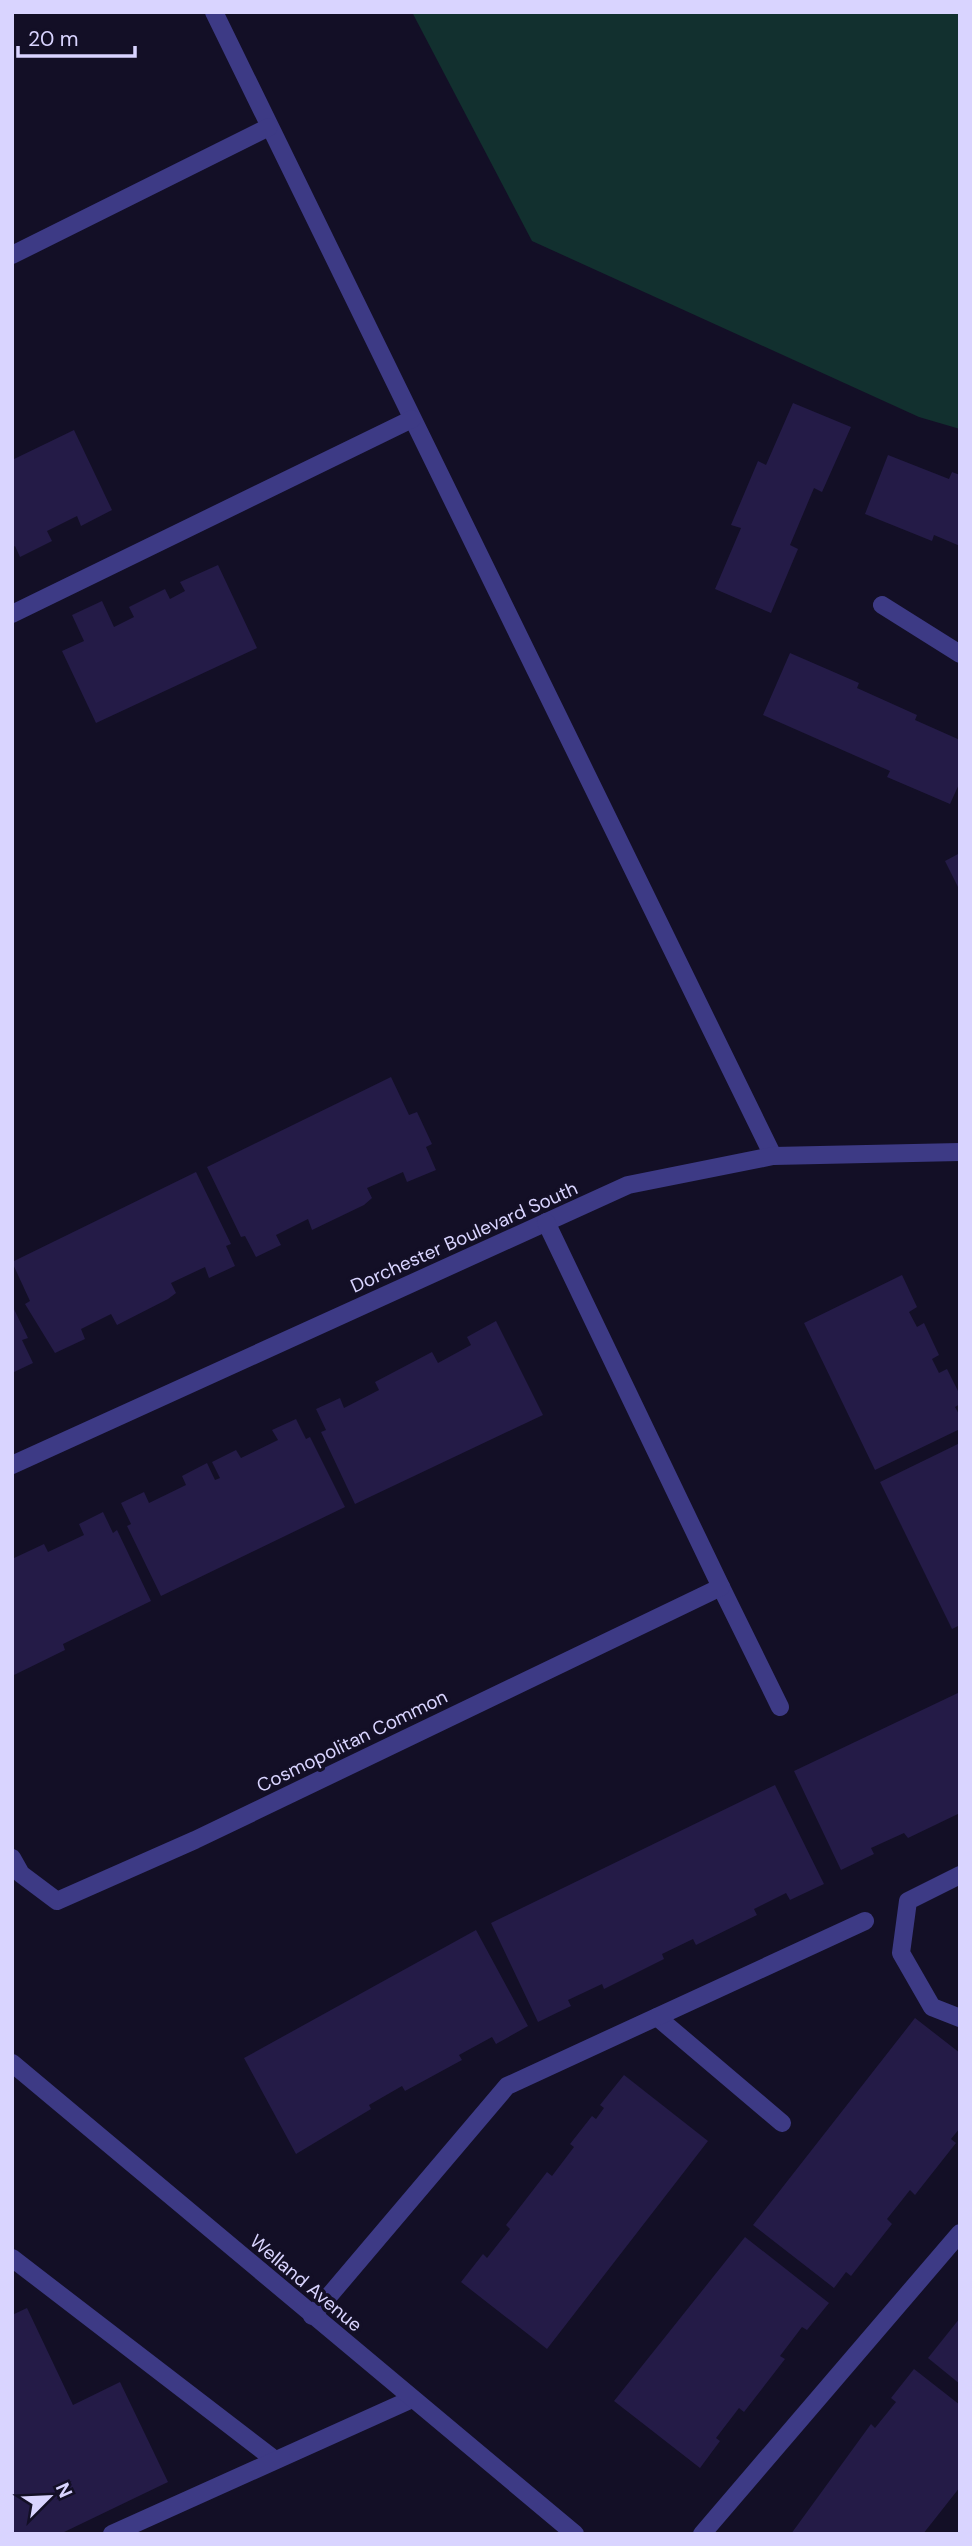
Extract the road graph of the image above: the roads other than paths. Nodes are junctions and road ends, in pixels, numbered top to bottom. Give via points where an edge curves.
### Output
1 (214, 12) edge
2 (269, 127) junction
3 (12, 255) edge
4 (412, 419) junction
5 (882, 604) dead end
6 (12, 614) edge
7 (960, 654) edge
8 (960, 1152) edge
9 (773, 1156) junction
10 (546, 1222) junction
11 (12, 1465) edge
12 (721, 1587) junction
13 (780, 1707) dead end
14 (12, 1858) edge
15 (960, 1875) edge
16 (865, 1921) dead end
17 (657, 2017) junction
18 (960, 2018) edge
19 (12, 2063) edge
20 (782, 2123) dead end
21 (960, 2233) edge
22 (12, 2258) edge
23 (312, 2316) junction
24 (412, 2399) junction
25 (275, 2460) junction
26 (111, 2534) edge
27 (575, 2534) edge
28 (702, 2534) edge

1 - 2 street
2 - 3 street
2 - 4 street
4 - 6 street
4 - 9 street
5 - 7 street
8 - 9 street, Dorchester Boulevard South
9 - 10 street, Dorchester Boulevard South via 628,1185
10 - 11 street, Dorchester Boulevard South
10 - 12 street
12 - 13 street
12 - 14 street, Cosmopolitan Common via 208,1834 57,1901 21,1874
15 - 18 street via 908,1901 901,1953 932,2007
16 - 17 street
17 - 20 street
17 - 23 street via 507,2086
19 - 23 street, Welland Avenue
21 - 28 street
22 - 25 street
23 - 24 street, Welland Avenue
24 - 25 street
24 - 27 street, Welland Avenue
25 - 26 street

